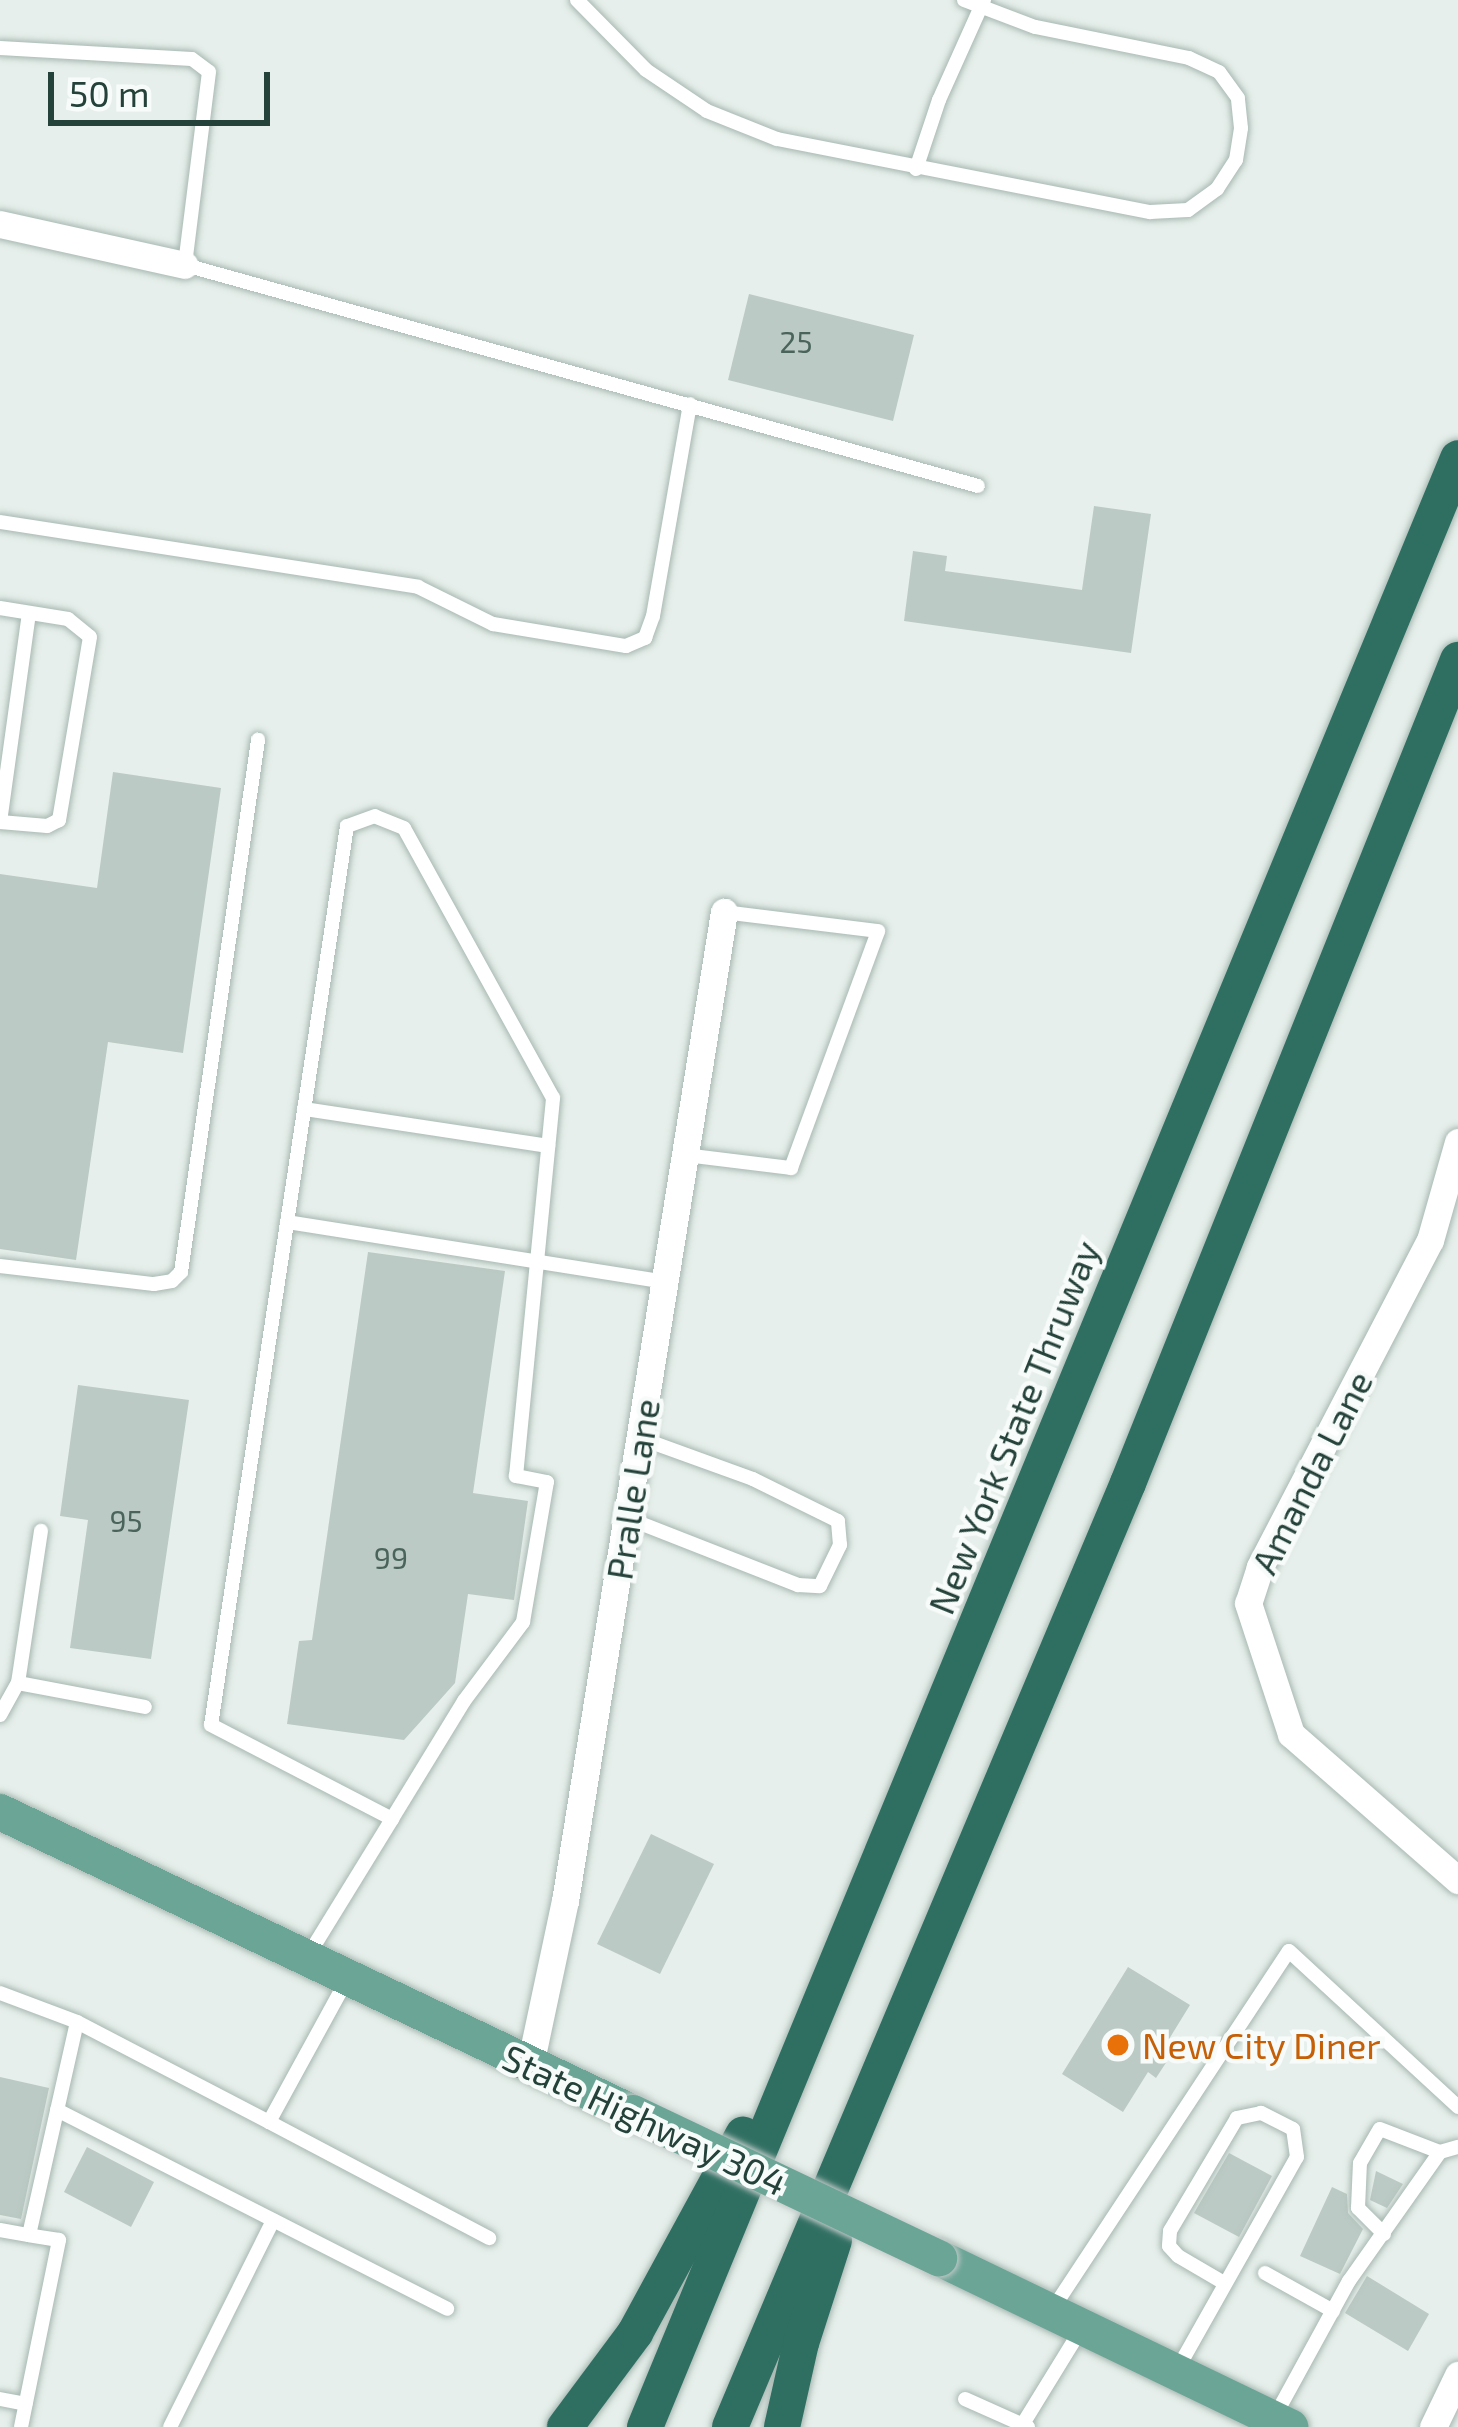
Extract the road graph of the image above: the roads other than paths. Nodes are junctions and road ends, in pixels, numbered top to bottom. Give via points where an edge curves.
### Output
1 (577, 0) edge
2 (964, 0) edge
3 (983, 3) edge
4 (0, 49) edge
5 (916, 169) junction
6 (0, 224) edge
7 (185, 265) junction
8 (690, 404) junction
9 (1458, 458) edge
10 (978, 486) dead end
11 (0, 522) edge
12 (0, 608) edge
13 (29, 613) junction
14 (1458, 660) edge
15 (258, 740) dead end
16 (0, 822) edge
17 (724, 913) joint
18 (304, 1109) junction
19 (1458, 1142) edge
20 (548, 1145) junction
21 (686, 1156) junction
22 (287, 1222) junction
23 (537, 1259) junction
24 (0, 1266) edge
25 (665, 1282) junction
26 (640, 1438) junction
27 (627, 1518) junction
28 (41, 1531) dead end
29 (18, 1682) junction
30 (145, 1707) dead end
31 (0, 1715) edge
32 (0, 1812) edge
33 (392, 1819) junction
34 (1458, 1880) edge
35 (846, 1941) junction
36 (307, 1958) junction
37 (348, 1978) junction
38 (0, 1994) edge
39 (911, 2007) junction
40 (77, 2022) junction
41 (530, 2065) junction
42 (1458, 2107) edge
43 (57, 2110) junction
44 (269, 2122) junction
45 (1458, 2146) edge
46 (1440, 2152) junction
47 (273, 2220) junction
48 (0, 2230) edge
49 (1384, 2234) junction
50 (29, 2235) junction
51 (489, 2238) dead end
52 (1265, 2273) dead end
53 (1223, 2283) junction
54 (447, 2309) dead end
55 (1333, 2311) junction
56 (1066, 2320) junction
57 (1176, 2373) junction
58 (1458, 2375) edge
59 (0, 2399) edge
60 (965, 2399) dead end
61 (26, 2404) junction
62 (1281, 2423) edge
63 (1024, 2426) edge
64 (21, 2427) edge
65 (170, 2427) edge
66 (565, 2427) edge
67 (645, 2427) edge
68 (730, 2427) edge
69 (782, 2427) edge
70 (1433, 2427) edge

1 - 5 lane via 646,70 707,111 777,139
2 - 3 lane
3 - 5 lane
3 - 5 lane via 1035,27 1219,71 1238,98 1236,160 1217,189 1188,210 1150,212
4 - 7 lane via 192,58 209,72
6 - 7 street
7 - 8 lane
8 - 10 lane
8 - 11 lane via 653,616 645,638 626,646 493,624 418,586
9 - 35 highway, New York State Thruway
12 - 13 lane
13 - 16 lane
13 - 16 lane via 68,619 90,637 59,820
14 - 39 highway
15 - 24 lane via 181,1272 154,1284
17 - 21 street, Pralle Lane
17 - 21 lane via 878,931 791,1168
18 - 20 lane
18 - 20 lane via 347,826 374,816 404,828 553,1098
18 - 22 lane
19 - 34 street, Amanda Lane via 1430,1240 1248,1603 1291,1734
20 - 23 lane
21 - 25 street, Pralle Lane
22 - 23 lane
22 - 33 lane via 211,1725
23 - 25 lane
23 - 33 lane via 516,1476 547,1482 524,1622 464,1700
25 - 26 street, Pralle Lane
26 - 27 street, Pralle Lane
26 - 27 lane via 838,1521 840,1545 820,1586 797,1585
27 - 41 street, Pralle Lane
28 - 29 lane
29 - 30 lane
29 - 31 lane
32 - 36 main road, State Highway 304
33 - 36 lane
35 - 66 highway via 654,2302
35 - 67 highway, New York State Thruway
36 - 37 main road, State Highway 304
37 - 41 main road, State Highway 304
37 - 44 lane
38 - 40 lane
39 - 68 highway
39 - 69 highway via 810,2311
40 - 43 lane
40 - 44 lane
41 - 56 main road, State Highway 304, bridge
42 - 56 lane via 1289,1951
43 - 47 lane
43 - 50 lane
44 - 51 lane
45 - 46 lane
46 - 49 lane
46 - 49 lane via 1380,2129 1360,2163 1358,2208
47 - 54 lane
47 - 65 lane
48 - 50 lane
49 - 55 lane
50 - 61 lane via 59,2240
52 - 55 lane
53 - 53 lane via 1297,2158 1293,2129 1262,2114 1237,2118 1170,2231 1178,2256
53 - 57 lane
55 - 62 lane
56 - 57 main road, State Highway 304
56 - 63 lane
57 - 62 main road, State Highway 304
58 - 70 street
59 - 61 lane
60 - 63 lane
61 - 64 lane

